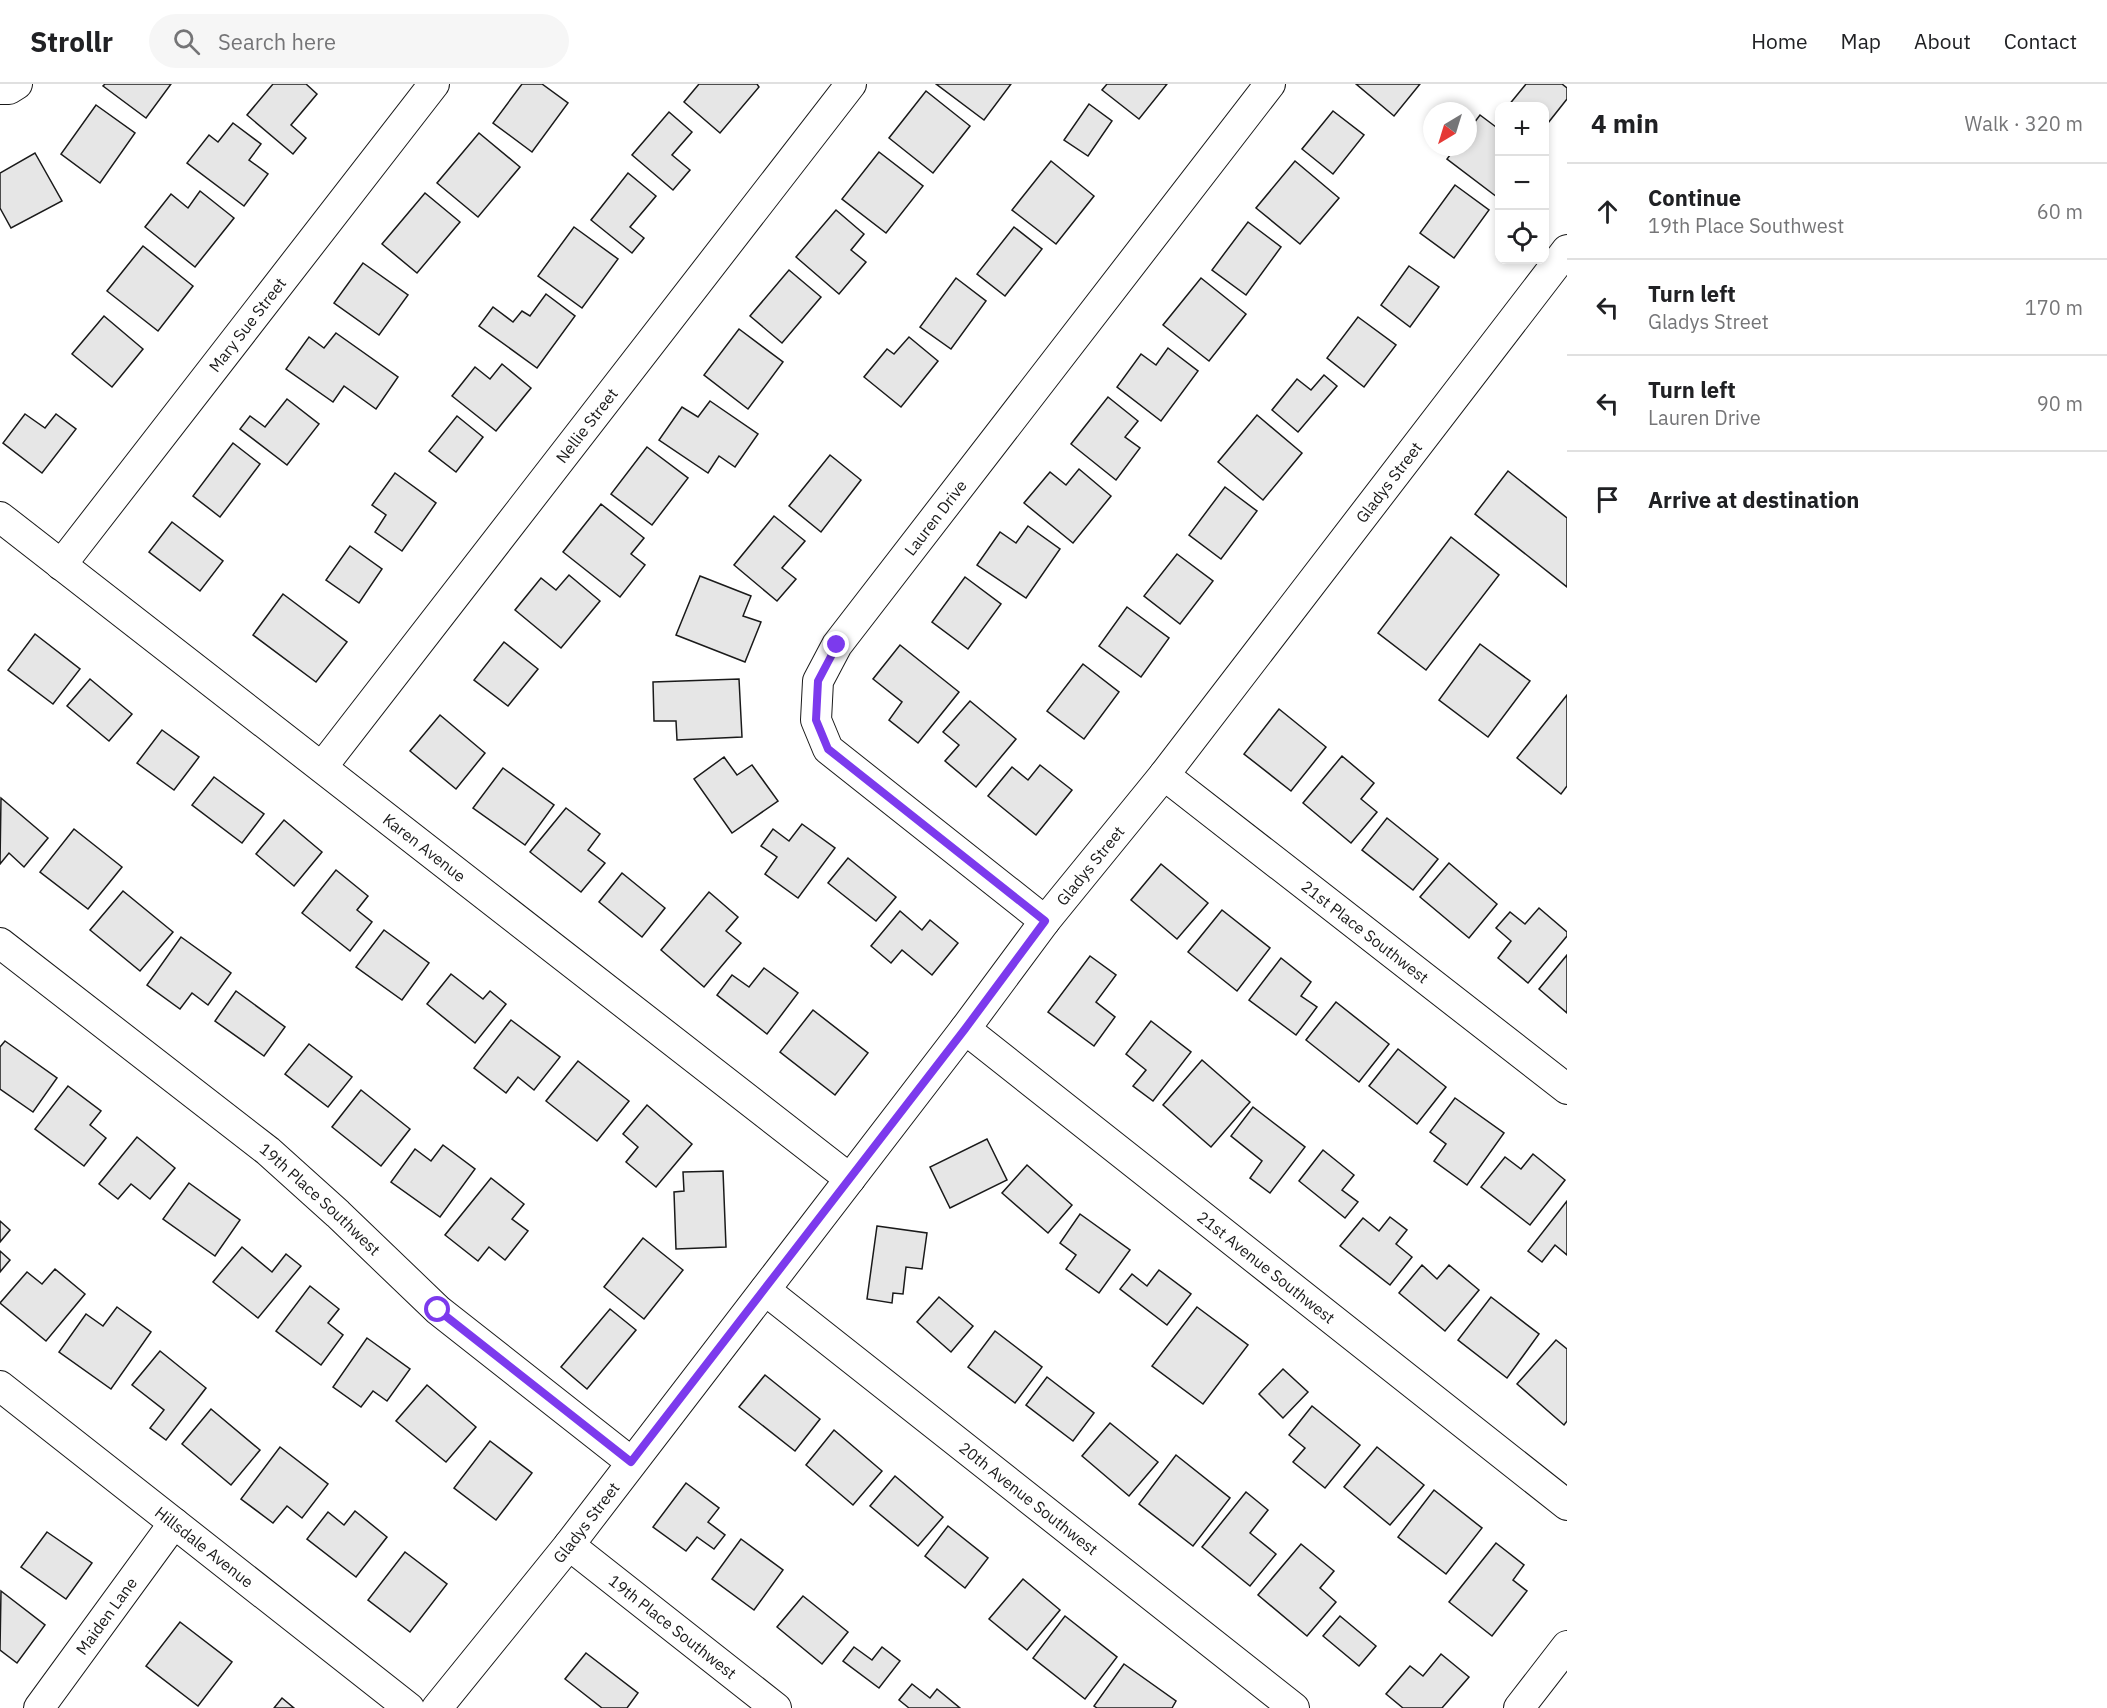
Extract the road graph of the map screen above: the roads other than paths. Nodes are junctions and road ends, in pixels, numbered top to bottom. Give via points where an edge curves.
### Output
1 (434, 84) edge
2 (851, 84) edge
3 (1270, 84) edge
4 (1567, 250) edge
5 (0, 517) edge
6 (61, 565) junction
7 (322, 767) junction
8 (1164, 775) junction
9 (1045, 921) junction
10 (0, 943) edge
11 (965, 1029) junction
12 (1567, 1089) edge
13 (850, 1179) junction
14 (765, 1290) junction
15 (0, 1386) edge
16 (631, 1462) junction
17 (1567, 1505) edge
18 (174, 1523) junction
19 (569, 1545) junction
20 (1567, 1646) edge
21 (39, 1708) edge
22 (409, 1708) edge
23 (436, 1708) edge
24 (776, 1708) edge
25 (1294, 1708) edge
26 (1520, 1708) edge

1 - 6 street, Mary Sue Street
2 - 7 street, Nellie Street
3 - 9 street, Lauren Drive via 837,645 818,681 816,720 828,749
4 - 8 street, Gladys Street
5 - 6 street, Karen Avenue
6 - 7 street, Karen Avenue
7 - 13 street, Karen Avenue
8 - 9 street, Gladys Street
8 - 12 street, 21st Place Southwest
9 - 11 street, Gladys Street
10 - 16 street, 19th Place Southwest via 268,1151 438,1310
11 - 13 street, Gladys Street
11 - 17 street, 21st Avenue Southwest
13 - 14 street, Gladys Street
14 - 16 street, Gladys Street
14 - 25 street, 20th Avenue Southwest
15 - 18 street, Hillsdale Avenue
16 - 19 street, Gladys Street
18 - 21 street, Maiden Lane
18 - 22 street, Hillsdale Avenue
19 - 23 street, Gladys Street
19 - 24 street, 19th Place Southwest
20 - 26 street

